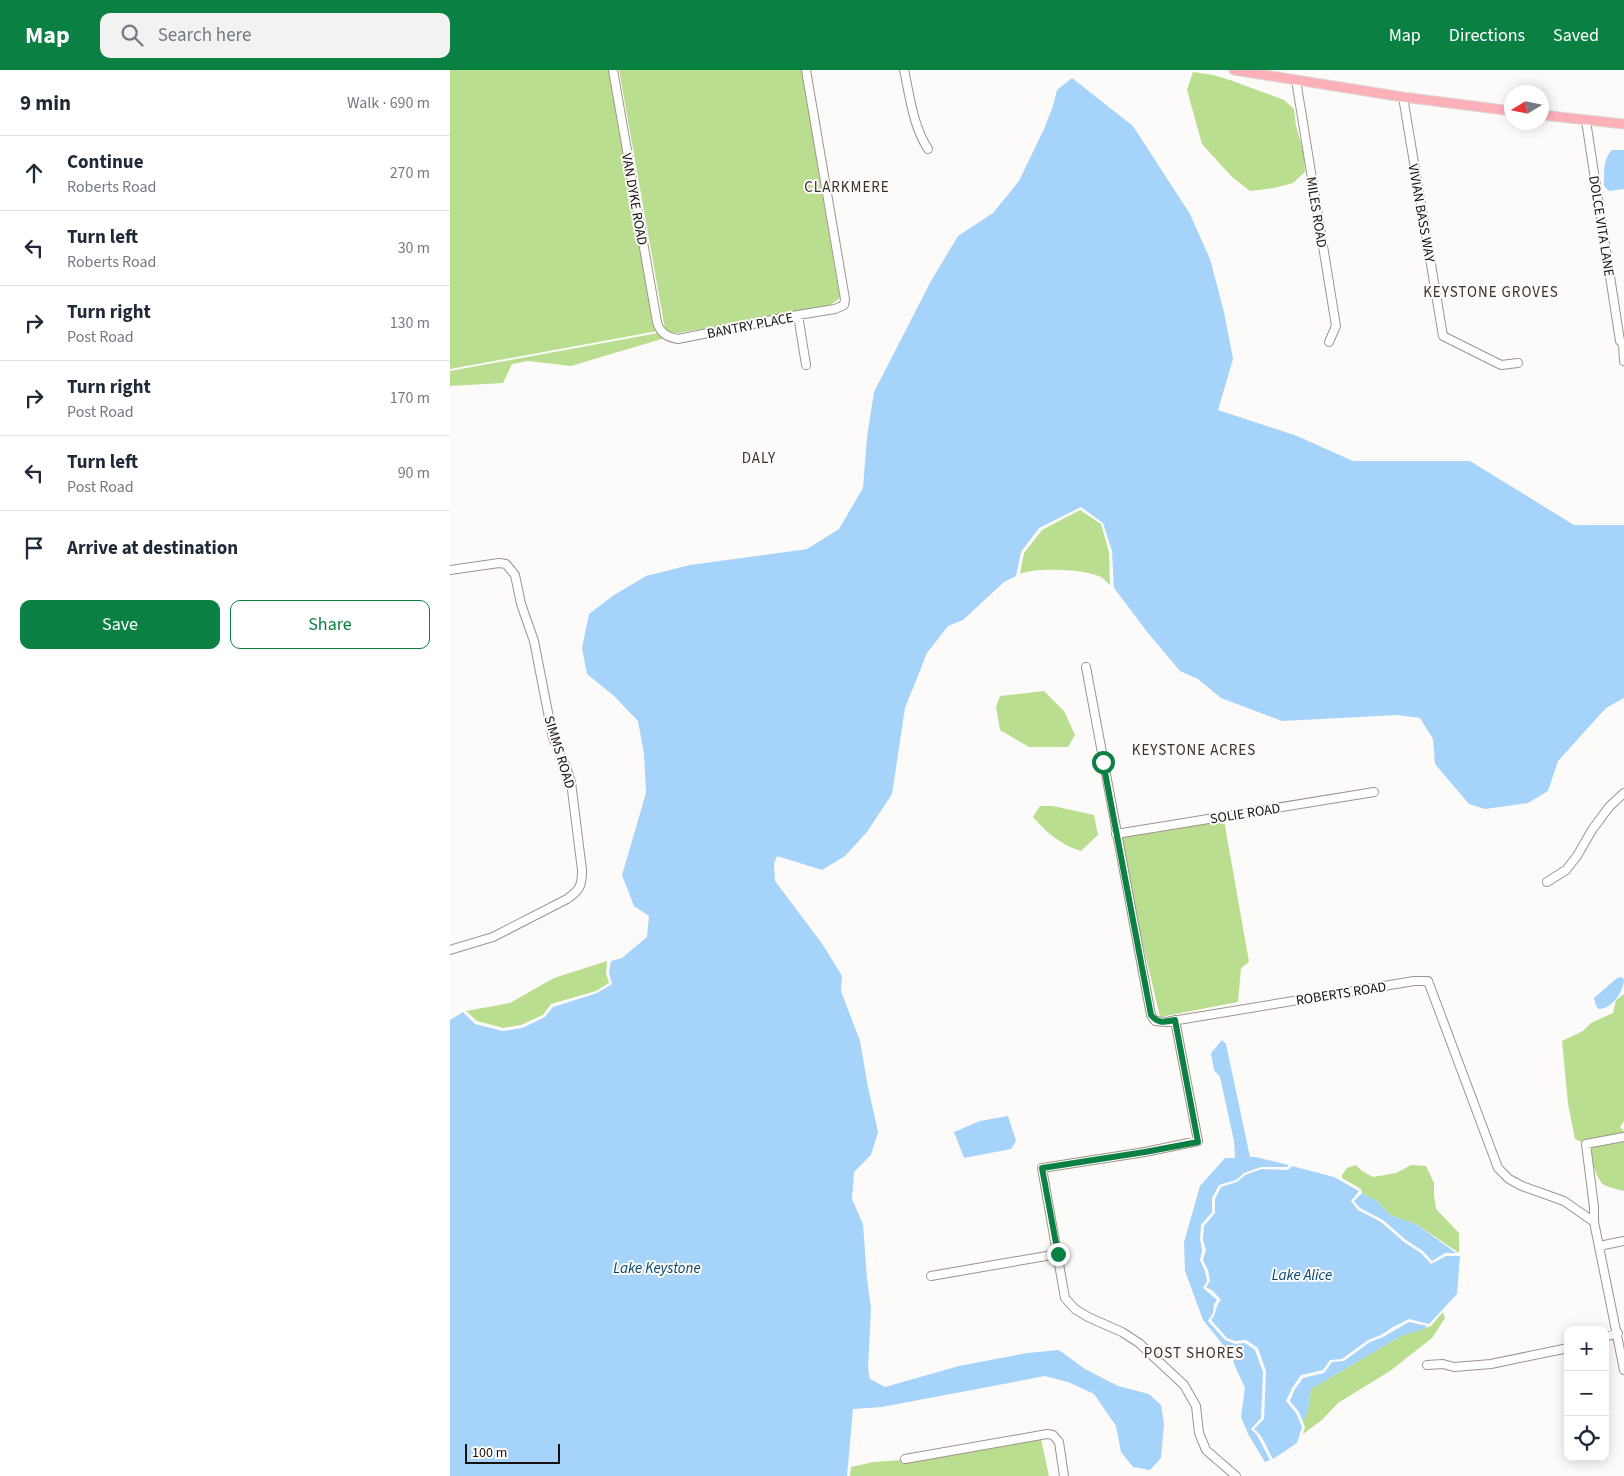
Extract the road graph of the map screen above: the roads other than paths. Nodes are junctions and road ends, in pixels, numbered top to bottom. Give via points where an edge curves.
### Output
1 (613, 70) edge
2 (806, 70) edge
3 (904, 70) edge
4 (1234, 70) edge
5 (1296, 80) junction
6 (1402, 97) junction
7 (1504, 110) edge
8 (1549, 116) edge
9 (1586, 121) junction
10 (1624, 124) edge
11 (928, 149) dead end
12 (798, 315) junction
13 (658, 328) joint
14 (1329, 342) dead end
15 (1624, 361) edge
16 (1518, 363) dead end
17 (806, 365) dead end
18 (450, 570) edge
19 (1086, 667) dead end
20 (1374, 792) dead end
21 (1624, 793) edge
22 (1116, 834) junction
23 (1547, 882) dead end
24 (450, 950) edge
25 (1175, 1020) junction
26 (1624, 1137) edge
27 (1594, 1222) junction
28 (1624, 1241) edge
29 (1599, 1246) junction
30 (1058, 1254) junction
31 (931, 1276) dead end
32 (1618, 1333) junction
33 (1609, 1336) edge
34 (1564, 1349) edge
35 (1428, 1365) dead end
36 (1624, 1370) edge
37 (905, 1458) dead end
38 (1064, 1476) edge
39 (1236, 1476) edge

1 - 13 street, VAN DYKE ROAD
2 - 12 street, BANTRY PLACE via 845,299 844,305 835,309
3 - 11 street via 916,125
4 - 5 main road
5 - 6 main road
5 - 14 street, MILES ROAD via 1336,326
6 - 7 main road
6 - 16 street, VIVIAN BASS WAY via 1443,336 1501,366
8 - 9 main road
9 - 10 main road
9 - 15 street, DOLCE VITA LANE
12 - 13 street, BANTRY PLACE via 678,339 668,337
12 - 17 street
18 - 24 street, SIMMS ROAD via 499,563 506,564 515,575 534,641 553,738 571,782 582,881 578,892 567,899 493,936
19 - 22 street, ROBERTS ROAD
20 - 22 street, SOLIE ROAD
21 - 23 street via 1609,807 1566,870
22 - 25 street, ROBERTS ROAD via 1151,1015 1155,1021
25 - 27 street, ROBERTS ROAD via 1428,981 1498,1168 1509,1179 1564,1201
25 - 30 street via 1198,1142 1042,1168
26 - 27 street via 1586,1144
27 - 29 street
28 - 29 street
29 - 32 street
30 - 31 street
30 - 39 street via 1066,1298 1075,1309 1139,1343 1184,1385 1196,1406 1199,1433 1206,1450
32 - 33 street
32 - 36 street
34 - 35 street via 1491,1364
37 - 38 street via 1047,1434 1059,1442

